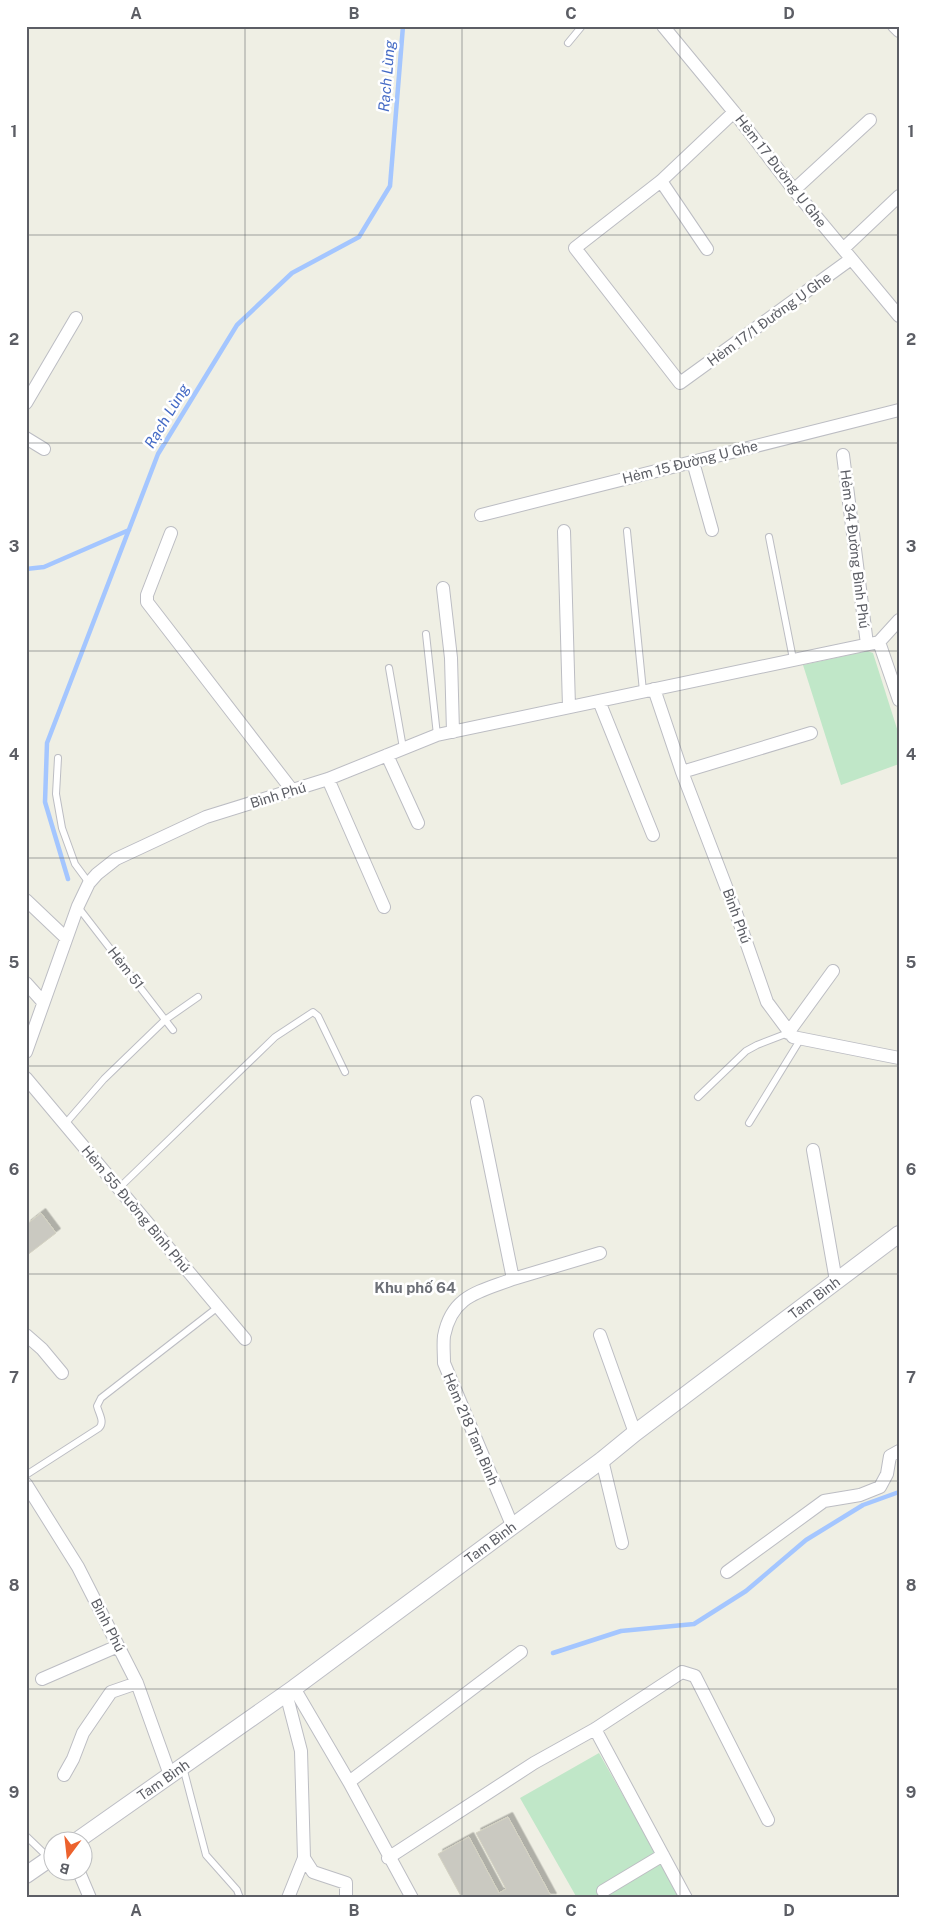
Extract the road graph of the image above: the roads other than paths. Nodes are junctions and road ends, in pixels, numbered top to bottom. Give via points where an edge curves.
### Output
1 (582, 26) edge
2 (663, 26) edge
3 (894, 26) edge
4 (899, 31) edge
5 (568, 43) dead end
6 (734, 112) junction
7 (870, 120) dead end
8 (661, 181) junction
9 (794, 190) junction
10 (899, 196) edge
11 (707, 249) dead end
12 (847, 254) junction
13 (899, 316) edge
14 (76, 318) dead end
15 (26, 403) edge
16 (899, 410) edge
17 (26, 438) edge
18 (44, 449) dead end
19 (843, 455) dead end
20 (693, 462) junction
21 (481, 514) dead end
22 (712, 530) dead end
23 (564, 531) dead end
24 (627, 531) dead end
25 (171, 533) dead end
26 (769, 537) dead end
27 (443, 588) dead end
28 (898, 622) edge
29 (426, 634) dead end
30 (872, 643) junction
31 (793, 659) junction
32 (389, 668) dead end
33 (648, 690) junction
34 (899, 700) edge
35 (599, 701) junction
36 (569, 707) junction
37 (453, 732) junction
38 (811, 733) dead end
39 (437, 735) junction
40 (404, 748) junction
41 (387, 755) junction
42 (58, 758) dead end
43 (682, 772) junction
44 (328, 779) junction
45 (292, 790) junction
46 (418, 823) dead end
47 (653, 836) dead end
48 (89, 883) junction
49 (26, 900) edge
50 (78, 906) junction
51 (384, 907) dead end
52 (66, 938) junction
53 (833, 971) dead end
54 (26, 983) edge
55 (198, 997) dead end
56 (43, 1002) junction
57 (165, 1020) junction
58 (173, 1030) dead end
59 (29, 1032) edge
60 (788, 1032) junction
61 (800, 1040) junction
62 (26, 1052) edge
63 (899, 1058) edge
64 (345, 1072) dead end
65 (26, 1078) edge
66 (698, 1097) dead end
67 (477, 1102) dead end
68 (749, 1123) dead end
69 (65, 1124) junction
70 (813, 1150) dead end
71 (119, 1188) junction
72 (899, 1234) edge
73 (600, 1253) dead end
74 (513, 1279) junction
75 (836, 1281) junction
76 (218, 1307) junction
77 (600, 1334) dead end
78 (26, 1335) edge
79 (245, 1339) dead end
80 (62, 1373) dead end
81 (635, 1433) junction
82 (899, 1451) edge
83 (602, 1460) junction
84 (26, 1475) edge
85 (26, 1484) edge
86 (512, 1525) junction
87 (622, 1543) dead end
88 (727, 1572) dead end
89 (118, 1646) junction
90 (521, 1652) dead end
91 (42, 1679) dead end
92 (137, 1683) junction
93 (290, 1690) junction
94 (595, 1729) junction
95 (176, 1770) junction
96 (64, 1775) dead end
97 (349, 1782) junction
98 (768, 1820) dead end
99 (89, 1832) edge
100 (26, 1836) edge
101 (42, 1850) edge
102 (663, 1855) junction
103 (304, 1858) junction
104 (388, 1858) junction
105 (42, 1864) edge
106 (26, 1876) edge
107 (83, 1882) edge
108 (603, 1891) dead end
109 (90, 1898) edge
110 (240, 1898) edge
111 (288, 1898) edge
112 (346, 1898) edge
113 (412, 1898) edge
114 (686, 1898) edge

1 - 5 lane
2 - 6 street, Hẻm 17 Đường Ụ Ghe
3 - 4 street
6 - 8 street
6 - 9 street, Hẻm 17 Đường Ụ Ghe
7 - 9 street
8 - 11 street
8 - 12 street, Hẻm 17/1 Đường Ụ Ghe via 575,248 680,383
9 - 12 street, Hẻm 17 Đường Ụ Ghe
10 - 12 street, Hẻm 17/1 Đường Ụ Ghe
12 - 13 street, Hẻm 17 Đường Ụ Ghe
14 - 15 street
16 - 20 street, Hẻm 15 Đường Ụ Ghe
17 - 18 street
19 - 30 street, Hẻm 34 Đường Bình Phú
20 - 21 street, Hẻm 15 Đường Ụ Ghe
20 - 22 street
23 - 36 street
24 - 33 lane
25 - 45 street via 147,602
26 - 31 lane
27 - 37 street via 451,658
28 - 30 street
29 - 39 lane
30 - 31 street, Bình Phú
30 - 34 street
31 - 33 street, Bình Phú
32 - 40 lane
33 - 35 street, Bình Phú
33 - 43 street, Bình Phú
35 - 36 street, Bình Phú
35 - 47 street
36 - 37 street, Bình Phú
37 - 39 street, Bình Phú
38 - 43 street
39 - 40 street, Bình Phú
40 - 41 street, Bình Phú
41 - 44 street, Bình Phú
41 - 46 street
42 - 48 lane via 56,794 62,828 75,864
43 - 60 street, Bình Phú via 736,910 767,1002
44 - 45 street, Bình Phú
44 - 51 street
45 - 48 street, Bình Phú via 206,817 116,859
48 - 50 street, Bình Phú
49 - 52 street
50 - 52 street, Bình Phú
50 - 57 lane, Hẻm 51
52 - 56 street, Bình Phú
53 - 60 street
54 - 56 street
55 - 57 lane
56 - 59 street, Bình Phú
57 - 58 lane, Hẻm 51
57 - 69 lane via 104,1078
59 - 62 street, Bình Phú
60 - 61 street, Bình Phú
60 - 66 lane via 746,1051
61 - 63 street, Bình Phú
61 - 68 lane
64 - 71 lane via 318,1016 313,1012 275,1037
65 - 69 street, Hẻm 55 Đường Bình Phú
67 - 74 street
69 - 71 street, Hẻm 55 Đường Bình Phú
70 - 75 street
71 - 76 street, Hẻm 55 Đường Bình Phú
72 - 75 main road, Tam Bình
73 - 74 street, Hẻm 218 Tam Bình
74 - 86 street, Hẻm 218 Tam Bình via 469,1296 454,1309 444,1336 444,1363
75 - 81 main road, Tam Bình
76 - 79 street, Hẻm 55 Đường Bình Phú
76 - 84 lane via 101,1398 97,1406 102,1420 99,1428
77 - 81 street
78 - 80 street
81 - 83 main road, Tam Bình
82 - 88 street via 890,1456 887,1474 880,1487 860,1495 824,1501
83 - 86 main road, Tam Bình
83 - 87 street
85 - 89 street, Bình Phú via 78,1568
86 - 93 main road, Tam Bình
89 - 91 street
89 - 92 street, Bình Phú
90 - 97 street
92 - 95 street, Bình Phú
92 - 96 street via 111,1692 83,1733
93 - 95 main road, Tam Bình
93 - 97 street
93 - 103 street via 301,1751
94 - 98 street via 682,1672 695,1676
94 - 102 street
94 - 104 street via 534,1763
95 - 99 main road, Tam Bình
95 - 110 lane via 206,1855 237,1890
97 - 104 street
100 - 101 lane
102 - 108 street
102 - 114 street
103 - 111 street
103 - 112 street via 313,1872 346,1883
104 - 113 street
105 - 106 main road
107 - 109 street

